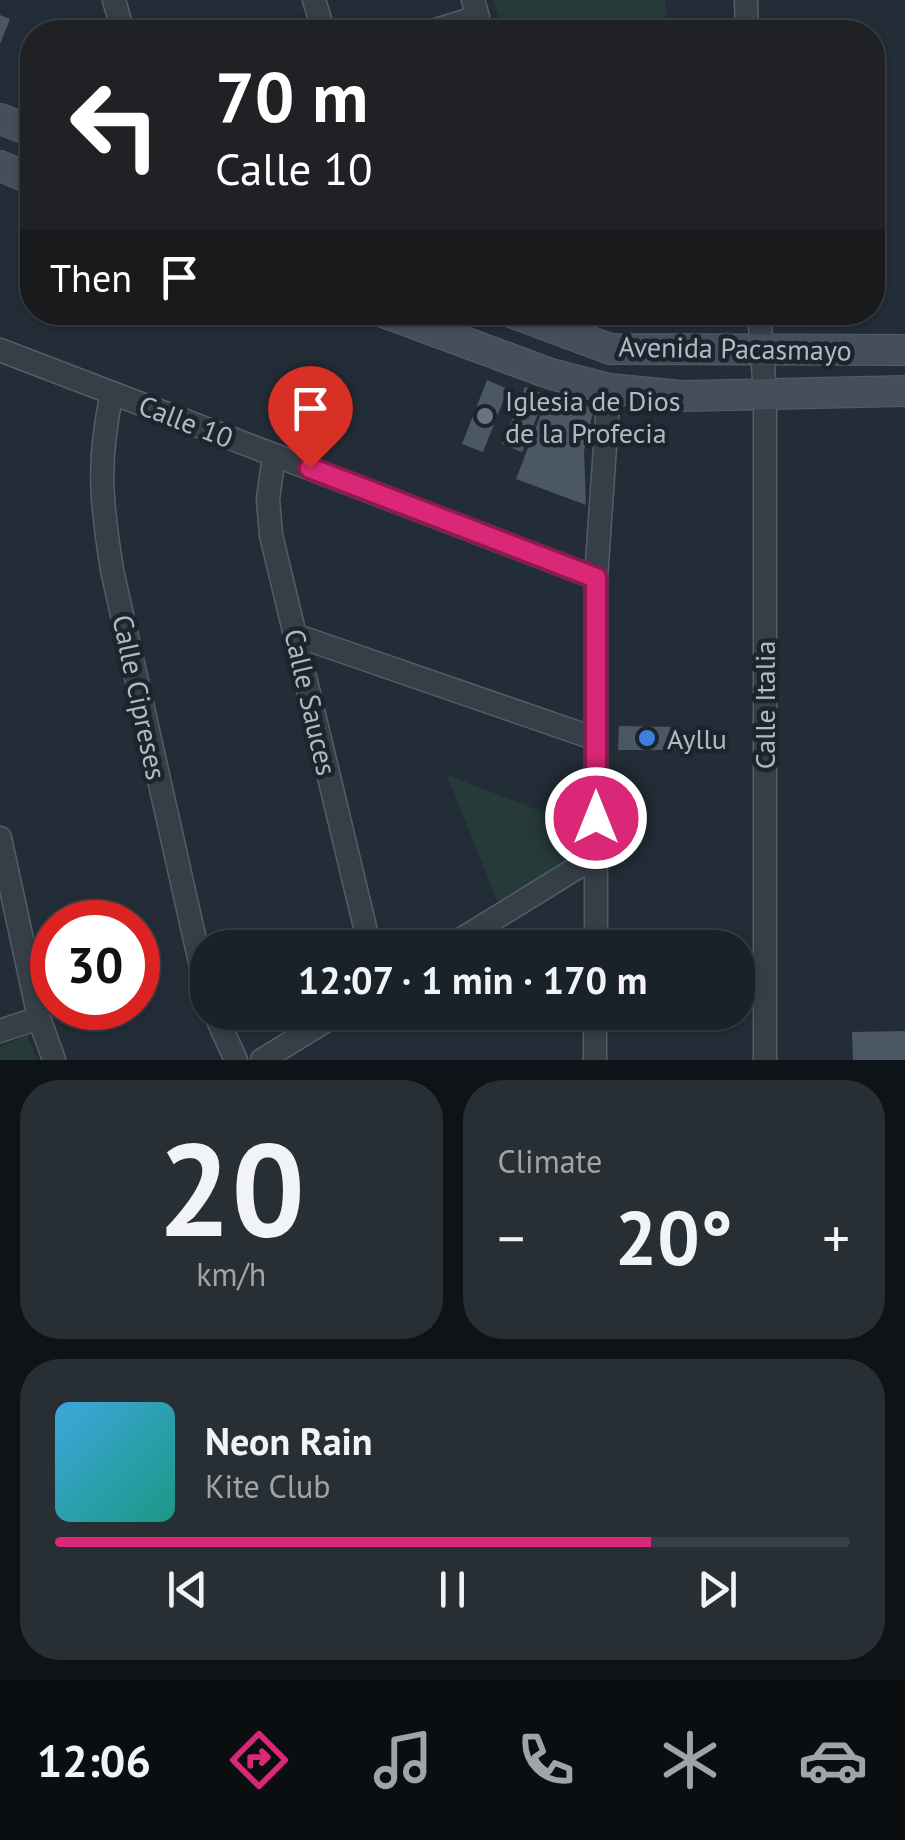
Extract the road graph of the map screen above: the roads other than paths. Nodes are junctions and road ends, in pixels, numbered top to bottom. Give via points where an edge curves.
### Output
1 (475, 8) edge
2 (452, 20) edge
3 (418, 325) edge
4 (546, 325) edge
5 (760, 325) edge
6 (0, 350) edge
7 (761, 350) junction
8 (894, 350) edge
9 (609, 389) junction
10 (896, 391) edge
11 (765, 392) junction
12 (112, 393) junction
13 (274, 455) junction
14 (596, 578) junction
15 (295, 635) junction
16 (596, 739) junction
17 (1, 847) edge
18 (596, 856) junction
19 (193, 930) edge
20 (366, 930) edge
21 (476, 930) edge
22 (596, 930) edge
23 (30, 978) edge
24 (30, 1021) edge
25 (43, 1030) edge
26 (222, 1030) edge
27 (311, 1030) edge
28 (596, 1030) edge
29 (0, 1031) edge
30 (54, 1060) edge
31 (236, 1060) edge
32 (262, 1060) edge
33 (595, 1060) edge
34 (764, 1060) edge

1 - 2 street
3 - 9 main road, Avenida Pacasmayo
4 - 7 main road, Avenida Pacasmayo via 610,349
5 - 7 street, Calle Italia
6 - 12 street, Calle 10
7 - 8 main road, Avenida Pacasmayo
7 - 11 street, Calle Italia
8 - 10 main road via 874,360 872,375
9 - 11 main road, Avenida Pacasmayo via 683,396
9 - 14 street
10 - 11 main road, Avenida Pacasmayo
11 - 34 street, Calle Italia
12 - 13 street, Calle 10
12 - 19 street, Calle Cipreses via 101,444 101,500
13 - 14 street, Calle 10
13 - 15 street, Calle Sauces via 271,535
14 - 16 street
15 - 16 street
15 - 20 street, Calle Sauces
16 - 18 street
17 - 23 street
18 - 21 street
18 - 22 street
24 - 29 street
25 - 30 street
26 - 31 street
27 - 32 street
28 - 33 street

